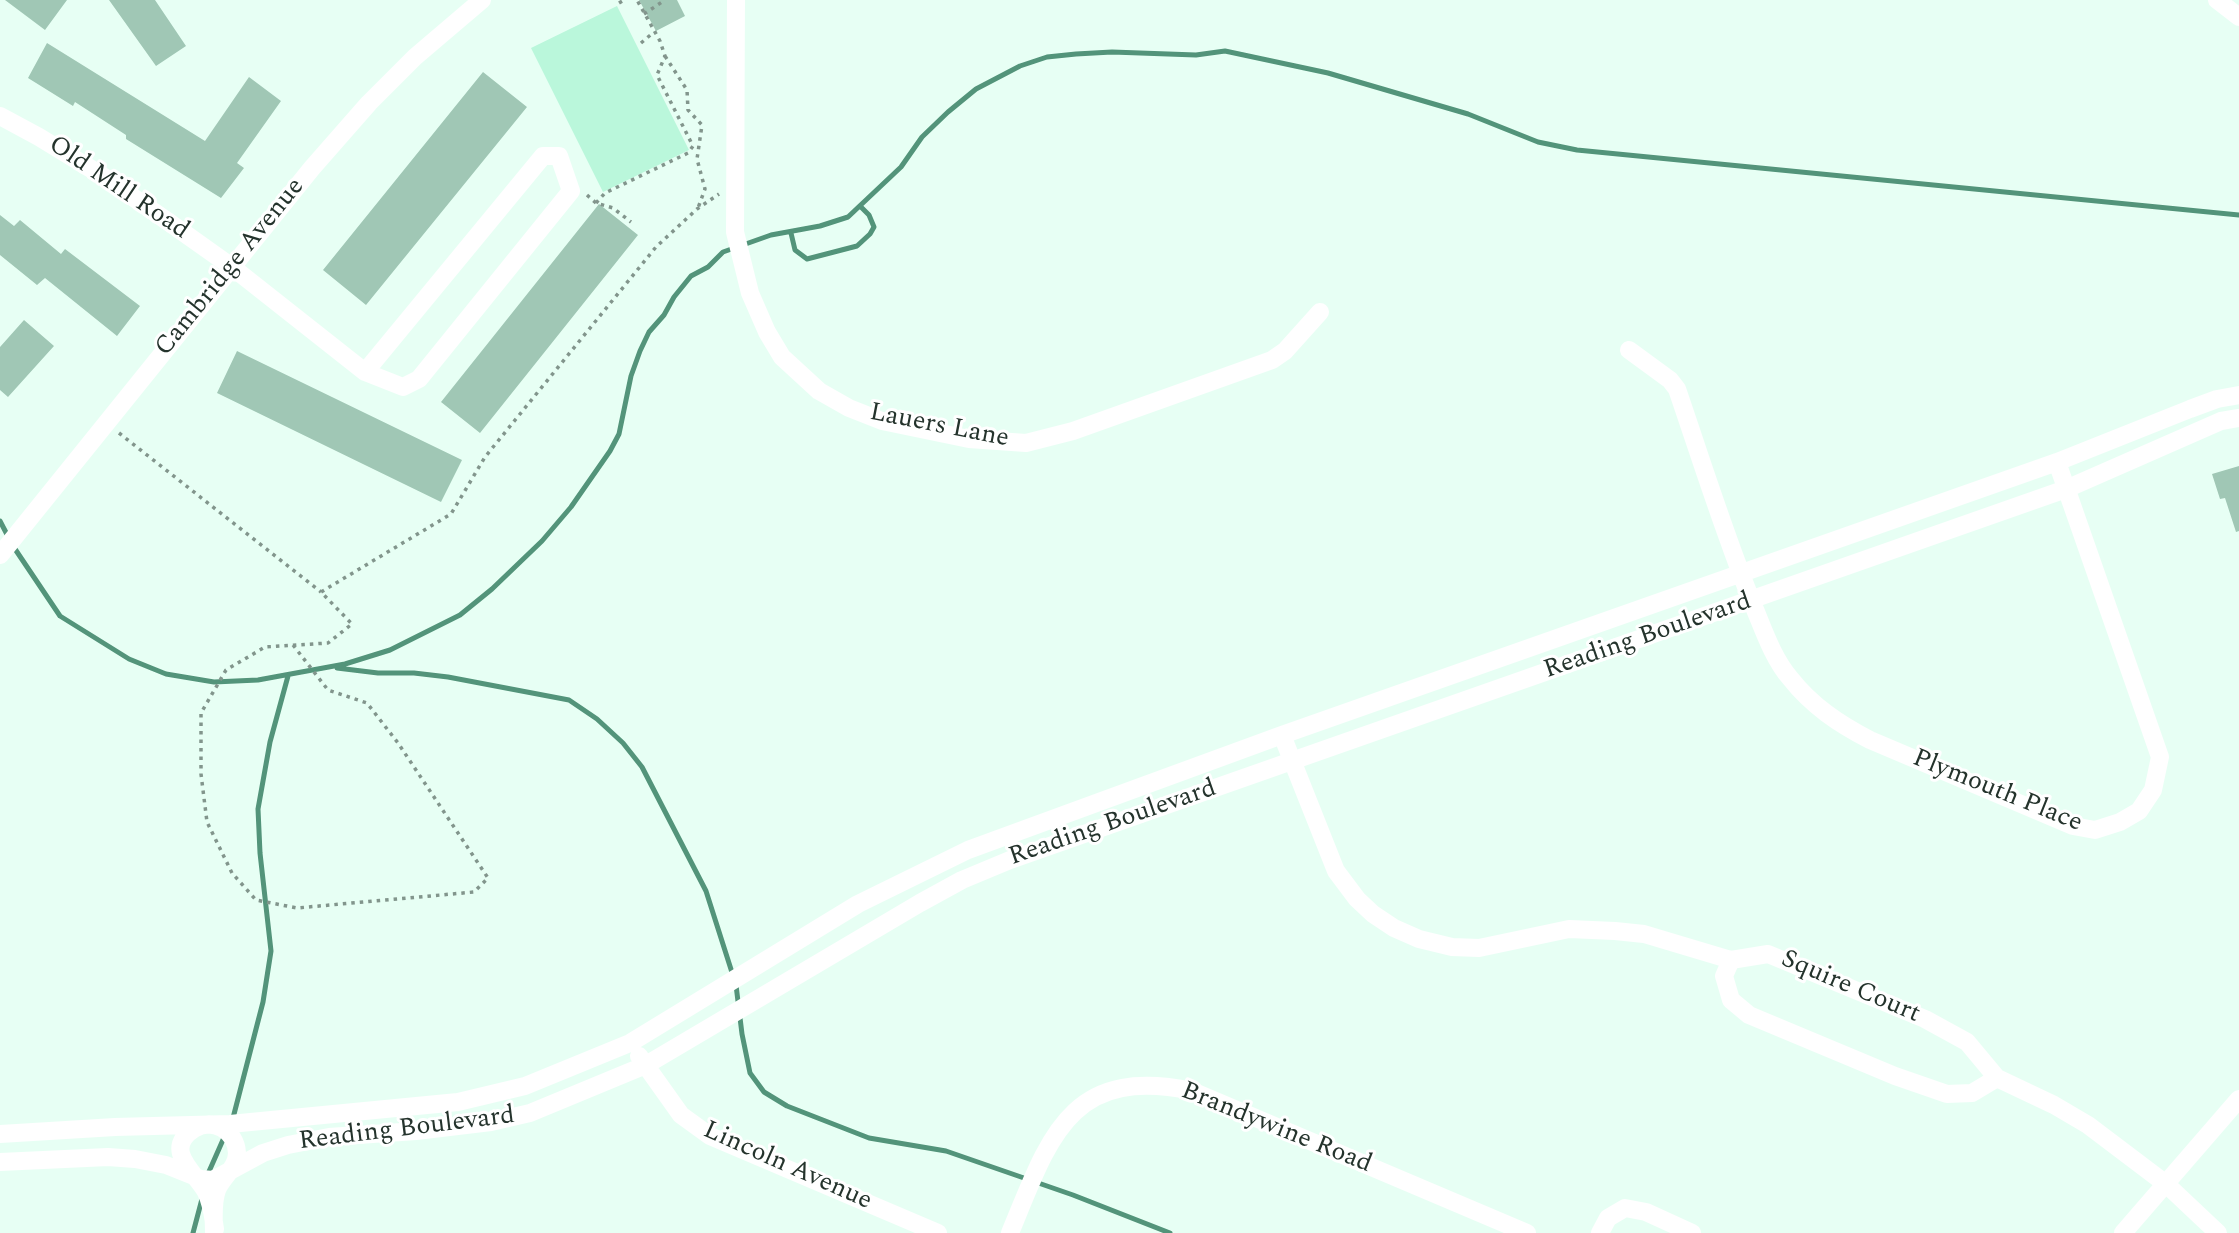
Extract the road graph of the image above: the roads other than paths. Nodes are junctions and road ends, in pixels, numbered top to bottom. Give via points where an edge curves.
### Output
1 (482, 0) edge
2 (736, 0) edge
3 (2217, 0) edge
4 (2239, 17) edge
5 (0, 116) edge
6 (232, 267) junction
7 (1320, 312) dead end
8 (1629, 349) dead end
9 (365, 372) junction
10 (2239, 395) edge
11 (2239, 418) edge
12 (2057, 462) junction
13 (2066, 489) junction
14 (0, 555) edge
15 (1740, 573) junction
16 (1751, 600) junction
17 (1282, 735) junction
18 (1293, 762) junction
19 (1731, 960) junction
20 (630, 1042) junction
21 (646, 1065) junction
22 (1997, 1078) junction
23 (2239, 1099) edge
24 (208, 1125) junction
25 (0, 1134) edge
26 (0, 1162) edge
27 (227, 1174) junction
28 (194, 1176) junction
29 (2166, 1184) junction
30 (214, 1231) edge
31 (938, 1233) edge
32 (1010, 1233) edge
33 (1527, 1233) edge
34 (1600, 1233) edge
35 (1692, 1233) edge
36 (2123, 1233) edge
37 (2218, 1233) edge

1 - 6 street, Cambridge Avenue via 369,103
2 - 7 street, Lauers Lane via 735,232 744,273 758,314 782,357 827,396 849,408 882,421 969,439 1026,443 1073,431 1272,360
3 - 4 street
5 - 6 street, Old Mill Road via 102,175
6 - 9 street, Old Mill Road
6 - 14 street, Cambridge Avenue
8 - 15 street, Plymouth Place via 1677,389
9 - 9 street, Old Mill Road via 403,387 419,379 571,191 559,156 543,156
10 - 12 street, Reading Boulevard via 2217,399
11 - 13 street, Reading Boulevard via 2221,421
12 - 13 street, Plymouth Place
12 - 15 street, Reading Boulevard
13 - 16 street, Reading Boulevard
13 - 16 street, Plymouth Place via 2160,757 2149,797 2139,811 2120,822 2095,830 2073,826 1843,727 1788,677
15 - 16 street, Plymouth Place
15 - 17 street, Reading Boulevard
16 - 18 street, Reading Boulevard
17 - 18 street, Squire Court
17 - 20 street, Reading Boulevard via 968,850 858,904
18 - 19 street, Squire Court via 1336,870 1357,899 1394,929 1440,945 1479,948 1569,929 1615,931 1665,939
18 - 21 street, Reading Boulevard via 1060,841 962,880
19 - 22 street, Squire Court via 1768,954 1925,1018 1967,1042
19 - 22 street via 1724,976 1731,1000 1749,1015 1947,1094 1972,1093
20 - 21 street, Lincoln Avenue
20 - 24 street, Reading Boulevard via 526,1086 458,1102
21 - 27 street, Reading Boulevard via 530,1113 491,1122 288,1145 263,1153
21 - 31 street, Lincoln Avenue via 681,1115 710,1136
22 - 29 street, Squire Court via 2088,1125
23 - 29 street
24 - 25 street, Reading Boulevard
24 - 27 street via 224,1129 235,1142 237,1158
24 - 28 street via 194,1129 182,1147 184,1164
26 - 28 street, Reading Boulevard via 108,1157 151,1161
27 - 28 street, Reading Boulevard via 213,1180
27 - 30 street via 216,1193
28 - 30 street via 206,1191
29 - 36 street
29 - 37 street, Squire Court
32 - 33 street, Brandywine Road via 1058,1128 1086,1103 1135,1084 1192,1091
34 - 35 street via 1608,1218 1625,1208 1646,1212

